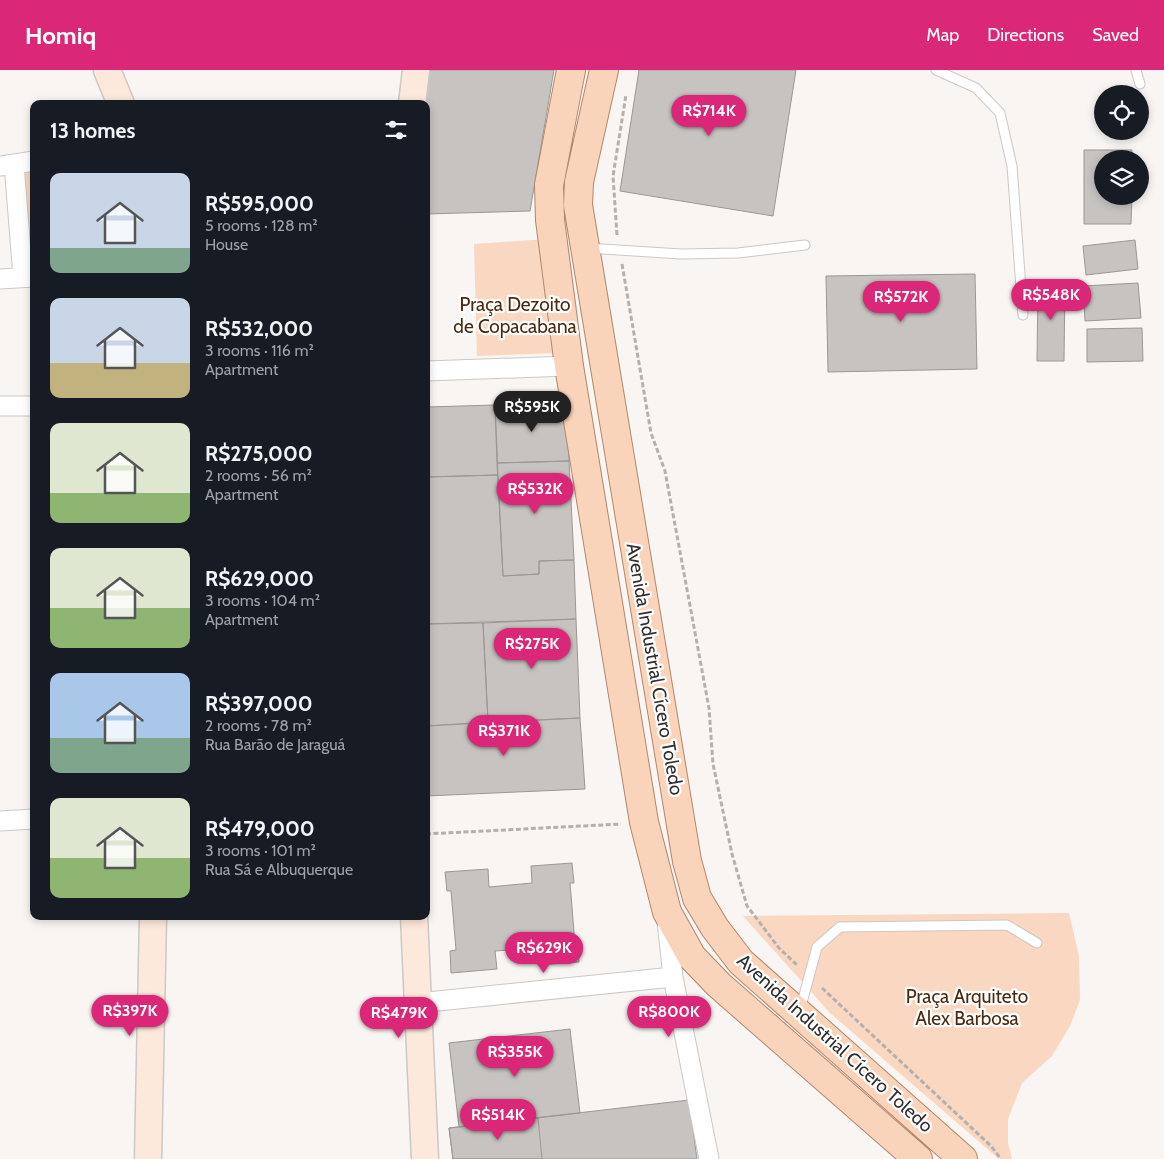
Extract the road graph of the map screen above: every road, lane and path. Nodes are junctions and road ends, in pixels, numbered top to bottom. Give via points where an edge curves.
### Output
1 (107, 70) edge
2 (416, 70) edge
3 (571, 70) edge
4 (604, 70) edge
5 (936, 70) edge
6 (1136, 70) edge
7 (1140, 84) dead end
8 (627, 89) dead end
9 (119, 100) edge
10 (412, 100) edge
11 (30, 162) edge
12 (7, 165) edge
13 (805, 245) dead end
14 (585, 248) junction
15 (619, 249) junction
16 (28, 277) edge
17 (0, 280) edge
18 (1023, 315) dead end
19 (569, 366) junction
20 (430, 371) edge
21 (0, 406) edge
22 (30, 406) edge
23 (30, 819) edge
24 (0, 821) edge
25 (644, 822) junction
26 (430, 834) edge
27 (666, 912) junction
28 (153, 920) edge
29 (414, 920) edge
30 (1037, 944) dead end
31 (809, 976) junction
32 (673, 977) junction
33 (418, 1004) junction
34 (799, 1013) junction
35 (148, 1159) edge
36 (426, 1159) edge
37 (709, 1159) edge
38 (918, 1159) edge
39 (963, 1159) edge
40 (1001, 1159) edge

1 - 9 street
2 - 10 street
3 - 19 main road, Avenida Industrial Cícero Toledo via 549,185 550,220
4 - 14 main road, Avenida Industrial Cícero Toledo via 579,182 578,205
5 - 18 lane via 976,88 1000,113 1012,166
6 - 7 lane
8 - 15 path via 613,176 614,223
11 - 12 street
12 - 16 street
13 - 15 lane via 738,253 681,254
14 - 15 lane
14 - 34 main road, Avenida Industrial Cícero Toledo via 687,861 697,898 741,962
15 - 31 path via 652,433 665,471 709,708 713,764 732,854 747,906 779,948
16 - 17 street
19 - 20 street
19 - 25 main road, Avenida Industrial Cícero Toledo
21 - 22 street
23 - 24 street
25 - 26 path
25 - 27 main road, Avenida Industrial Cícero Toledo
27 - 32 street
27 - 38 main road, Avenida Industrial Cícero Toledo via 692,957 719,985
28 - 35 street
29 - 33 street
30 - 31 lane via 1006,925 840,927 817,947
31 - 34 lane
31 - 40 path via 991,1146
32 - 33 street
32 - 37 street
33 - 36 street
34 - 39 main road, Avenida Industrial Cícero Toledo

